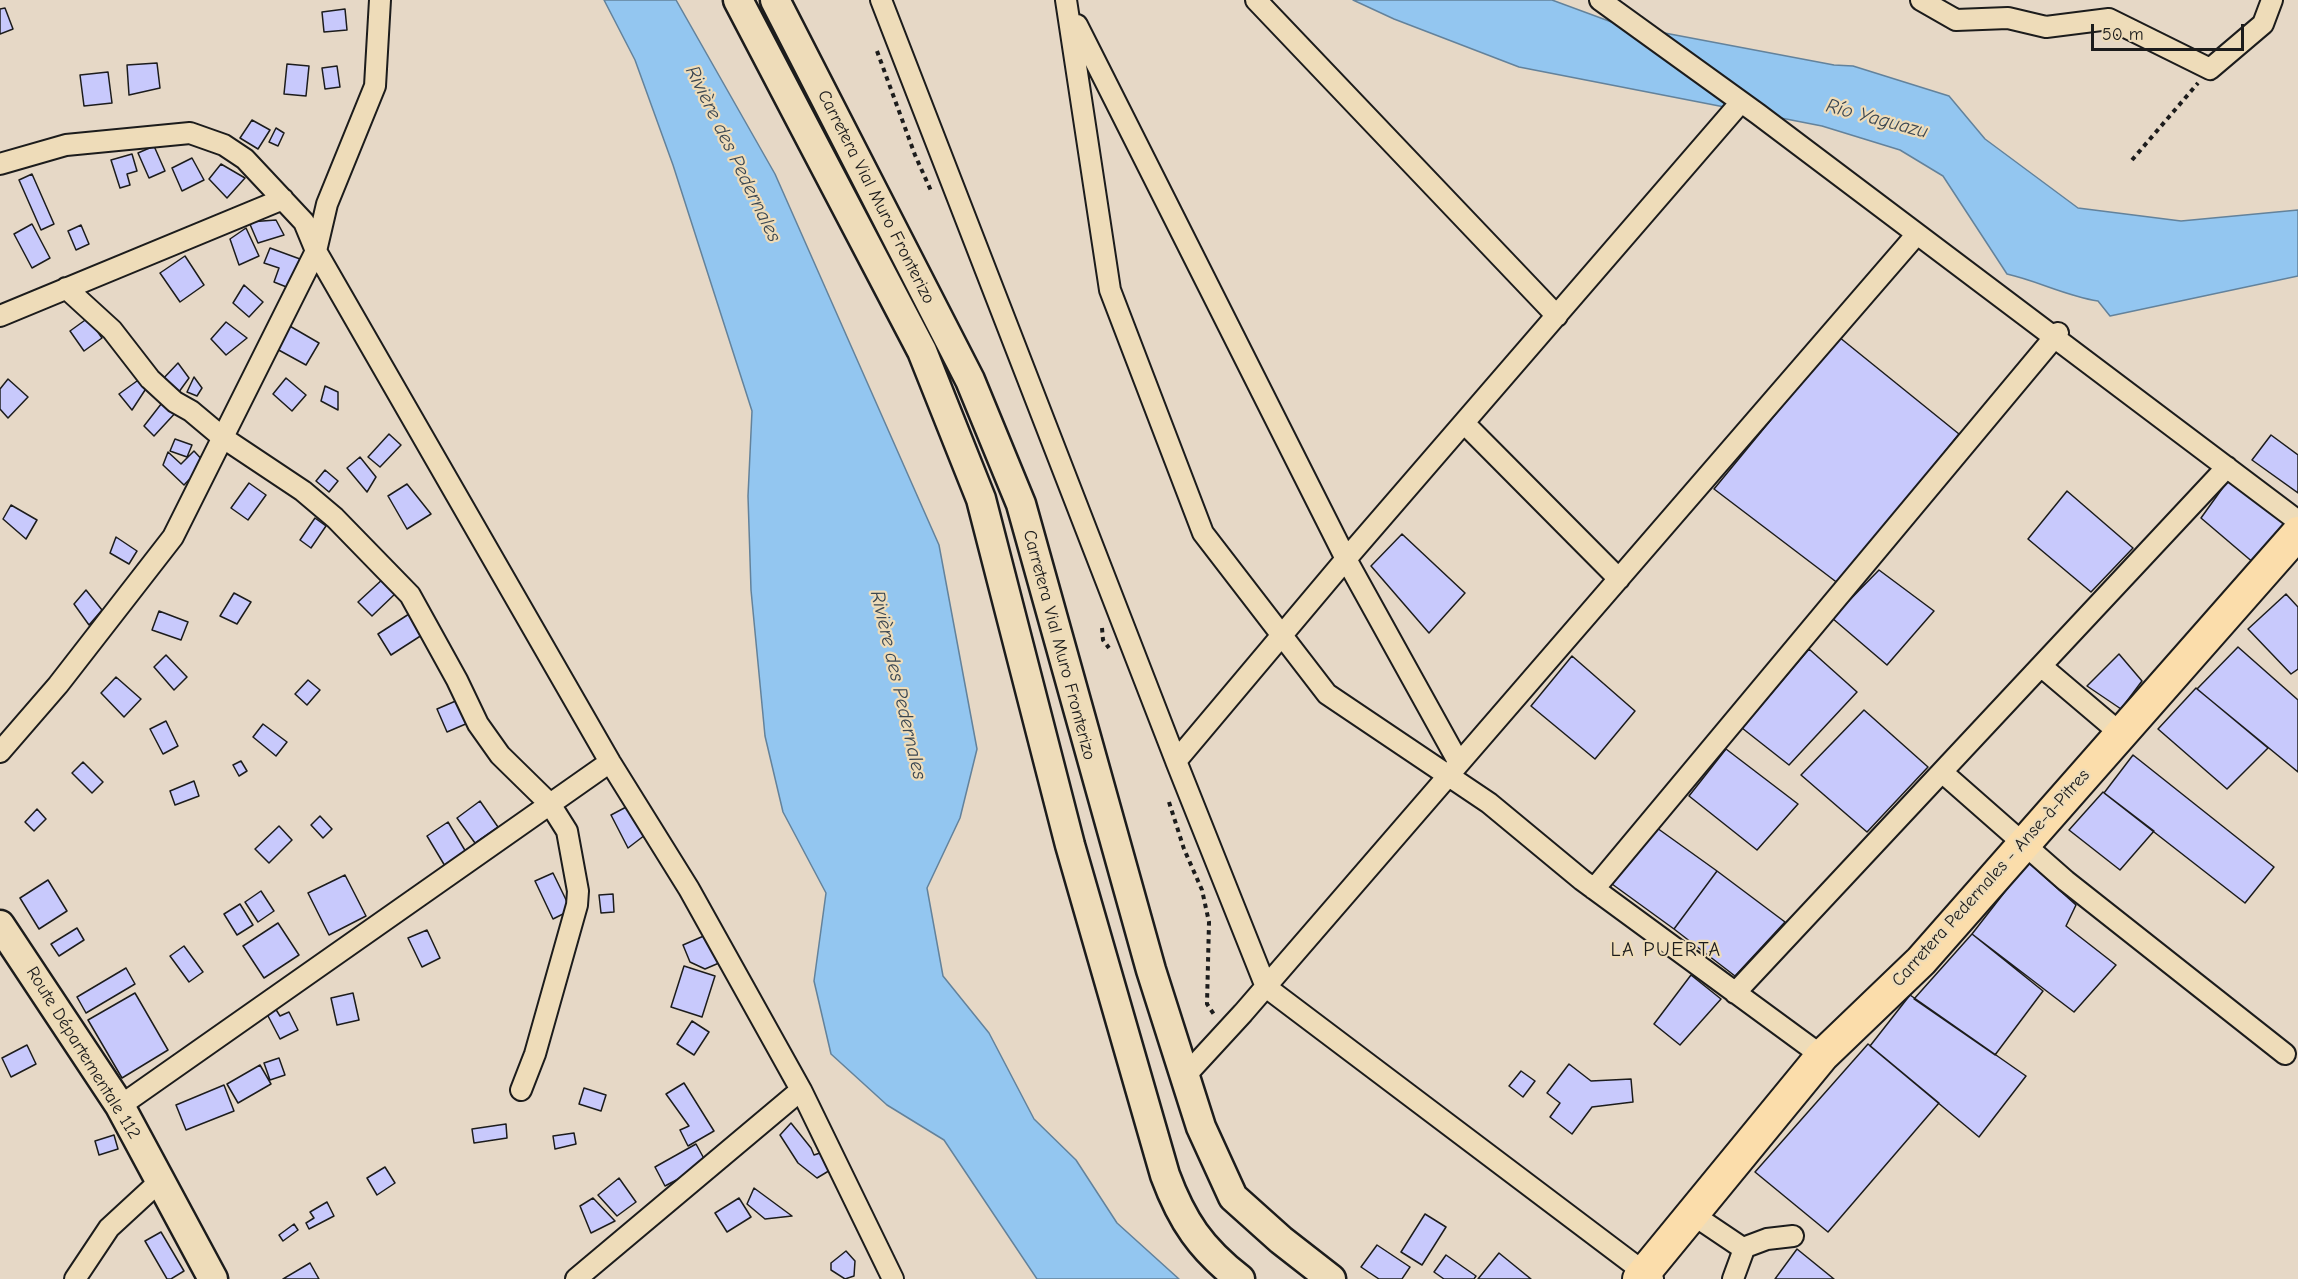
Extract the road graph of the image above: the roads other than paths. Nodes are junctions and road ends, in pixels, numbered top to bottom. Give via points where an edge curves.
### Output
1 (380, 0) edge
2 (738, 0) edge
3 (775, 0) edge
4 (881, 0) edge
5 (1256, 0) edge
6 (1600, 0) edge
7 (1921, 0) edge
8 (2272, 0) edge
9 (1067, 3) edge
10 (1742, 102) junction
11 (0, 164) edge
12 (284, 199) junction
13 (1917, 234) junction
14 (316, 251) junction
15 (66, 288) junction
16 (0, 316) edge
17 (1557, 316) junction
18 (2058, 333) dead end
19 (1465, 424) junction
20 (222, 438) junction
21 (2227, 467) junction
22 (2298, 521) edge
23 (2298, 533) edge
24 (1346, 560) junction
25 (1619, 579) junction
26 (1284, 635) junction
27 (2041, 666) junction
28 (2120, 733) junction
29 (0, 752) edge
30 (1176, 761) junction
31 (610, 762) junction
32 (1453, 770) junction
33 (1942, 772) junction
34 (550, 804) junction
35 (1594, 889) junction
36 (0, 925) edge
37 (1266, 987) junction
38 (1735, 993) junction
39 (2285, 1054) dead end
40 (1822, 1056) junction
41 (1185, 1076) junction
42 (521, 1090) dead end
43 (801, 1090) junction
44 (120, 1106) junction
45 (160, 1181) junction
46 (1692, 1214) junction
47 (1793, 1236) dead end
48 (1743, 1248) junction
49 (1646, 1277) edge
50 (75, 1279) edge
51 (213, 1279) edge
52 (576, 1279) edge
53 (893, 1279) edge
54 (1240, 1279) edge
55 (1331, 1279) edge
56 (1733, 1279) edge

1 - 14 street via 375,86 327,204
2 - 54 street, Carretera Vial Muro Fronterizo via 922,351 981,499 1070,845 1166,1175 1178,1210 1214,1259
3 - 41 street, Carretera Vial Muro Fronterizo via 970,380 1021,504 1148,959
4 - 30 street
5 - 17 street
6 - 10 street
7 - 8 street via 1956,20 2008,18 2046,27 2109,19 2210,69 2263,24
9 - 24 street
9 - 26 street via 1110,290 1203,532
10 - 13 street
10 - 17 street
11 - 12 street via 66,145 190,133 224,145 245,159
12 - 14 street via 304,222
12 - 15 street
13 - 21 street
13 - 25 street
14 - 20 street
14 - 31 street
15 - 16 street
15 - 20 street via 112,330 150,379
17 - 19 street
18 - 35 street
19 - 24 street
19 - 25 street
20 - 29 street via 172,537 58,685
20 - 34 street via 303,491 402,586 458,680 478,724 500,755
21 - 22 street
21 - 27 street
23 - 28 main road, Carretera Pedernales - Anse-à-Pitres
24 - 26 street
24 - 32 street
25 - 32 street
26 - 30 street
26 - 32 street via 1327,694
27 - 28 street
27 - 33 street
28 - 40 main road, Carretera Pedernales - Anse-à-Pitres via 1921,961
30 - 37 street
31 - 34 street
31 - 43 street via 688,889
32 - 35 street
32 - 37 street
33 - 38 street
33 - 39 street via 2066,881
34 - 42 street via 567,831 577,905
34 - 44 street
35 - 38 street
36 - 44 street, Route Départementale 112
37 - 41 street
37 - 49 street
38 - 40 street
40 - 46 main road, Carretera Pedernales - Anse-à-Pitres
41 - 55 street, Carretera Vial Muro Fronterizo via 1201,1126 1233,1197
43 - 52 street
43 - 53 street
44 - 45 street, Route Départementale 112
45 - 50 street via 109,1228
45 - 51 street, Route Départementale 112
46 - 48 street
46 - 49 main road, Carretera Pedernales - Anse-à-Pitres
47 - 48 street via 1767,1239
48 - 56 street

